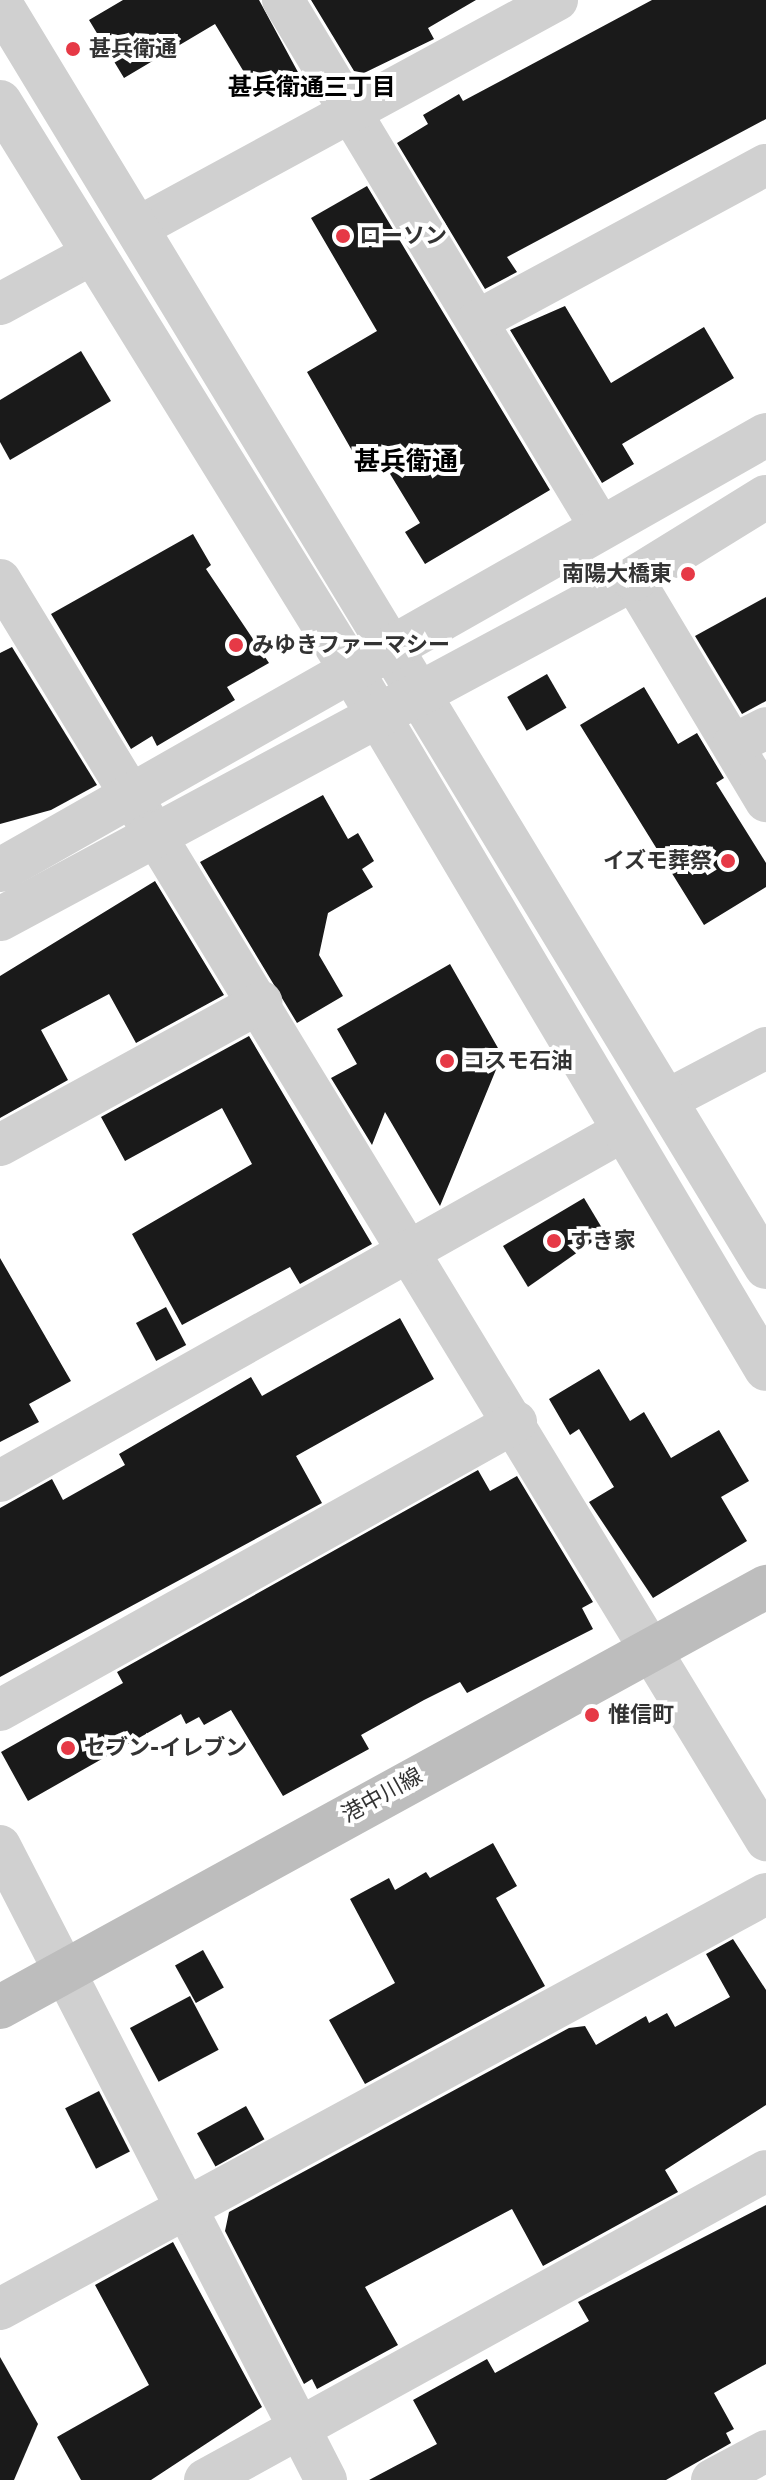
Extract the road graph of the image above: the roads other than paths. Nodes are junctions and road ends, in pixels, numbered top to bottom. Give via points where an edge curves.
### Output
1 (283, 0) edge
2 (557, 0) edge
3 (0, 3) edge
4 (0, 102) edge
5 (352, 111) junction
6 (766, 165) edge
7 (137, 228) junction
8 (92, 254) junction
9 (0, 304) edge
10 (477, 321) junction
11 (766, 435) edge
12 (766, 497) edge
13 (601, 528) junction
14 (633, 579) junction
15 (1, 583) edge
16 (394, 643) junction
17 (350, 668) junction
18 (423, 692) junction
19 (378, 717) junction
20 (749, 737) edge
21 (133, 797) junction
22 (766, 801) edge
23 (156, 835) junction
24 (0, 870) edge
25 (0, 919) edge
26 (261, 1002) junction
27 (766, 1048) edge
28 (667, 1100) junction
29 (623, 1131) junction
30 (0, 1145) edge
31 (413, 1249) junction
32 (766, 1267) edge
33 (766, 1369) edge
34 (516, 1422) junction
35 (0, 1481) edge
36 (766, 1587) edge
37 (649, 1647) junction
38 (0, 1710) edge
39 (766, 1840) edge
40 (0, 1846) edge
41 (766, 1894) edge
42 (65, 1970) junction
43 (0, 2007) edge
44 (766, 2171) edge
45 (188, 2207) junction
46 (0, 2309) edge
47 (300, 2429) junction
48 (766, 2451) edge
49 (205, 2480) edge
50 (326, 2480) edge
51 (712, 2480) edge

1 - 5 street
2 - 5 street
3 - 7 street
4 - 8 street
5 - 7 street
5 - 10 street
6 - 10 street
7 - 16 street
8 - 9 street
8 - 17 street
10 - 13 street
11 - 13 street
12 - 14 street
13 - 16 street
14 - 18 street
14 - 20 street
15 - 21 street
16 - 17 street
16 - 18 street
17 - 19 street
17 - 21 street
18 - 19 street
18 - 28 street
19 - 23 street
19 - 29 street
20 - 22 street
21 - 23 street
21 - 24 street
23 - 25 street
23 - 26 street
26 - 30 street
26 - 31 street
27 - 28 street
28 - 32 street
29 - 31 street
29 - 33 street
31 - 34 street
31 - 35 street
34 - 37 street
34 - 38 street
36 - 37 main road, 港中川線
37 - 39 street
37 - 42 main road, 港中川線
40 - 42 street
41 - 45 street
42 - 43 main road, 港中川線
42 - 45 street
44 - 47 street
45 - 46 street
45 - 47 street
47 - 49 street
47 - 50 street
48 - 51 street

